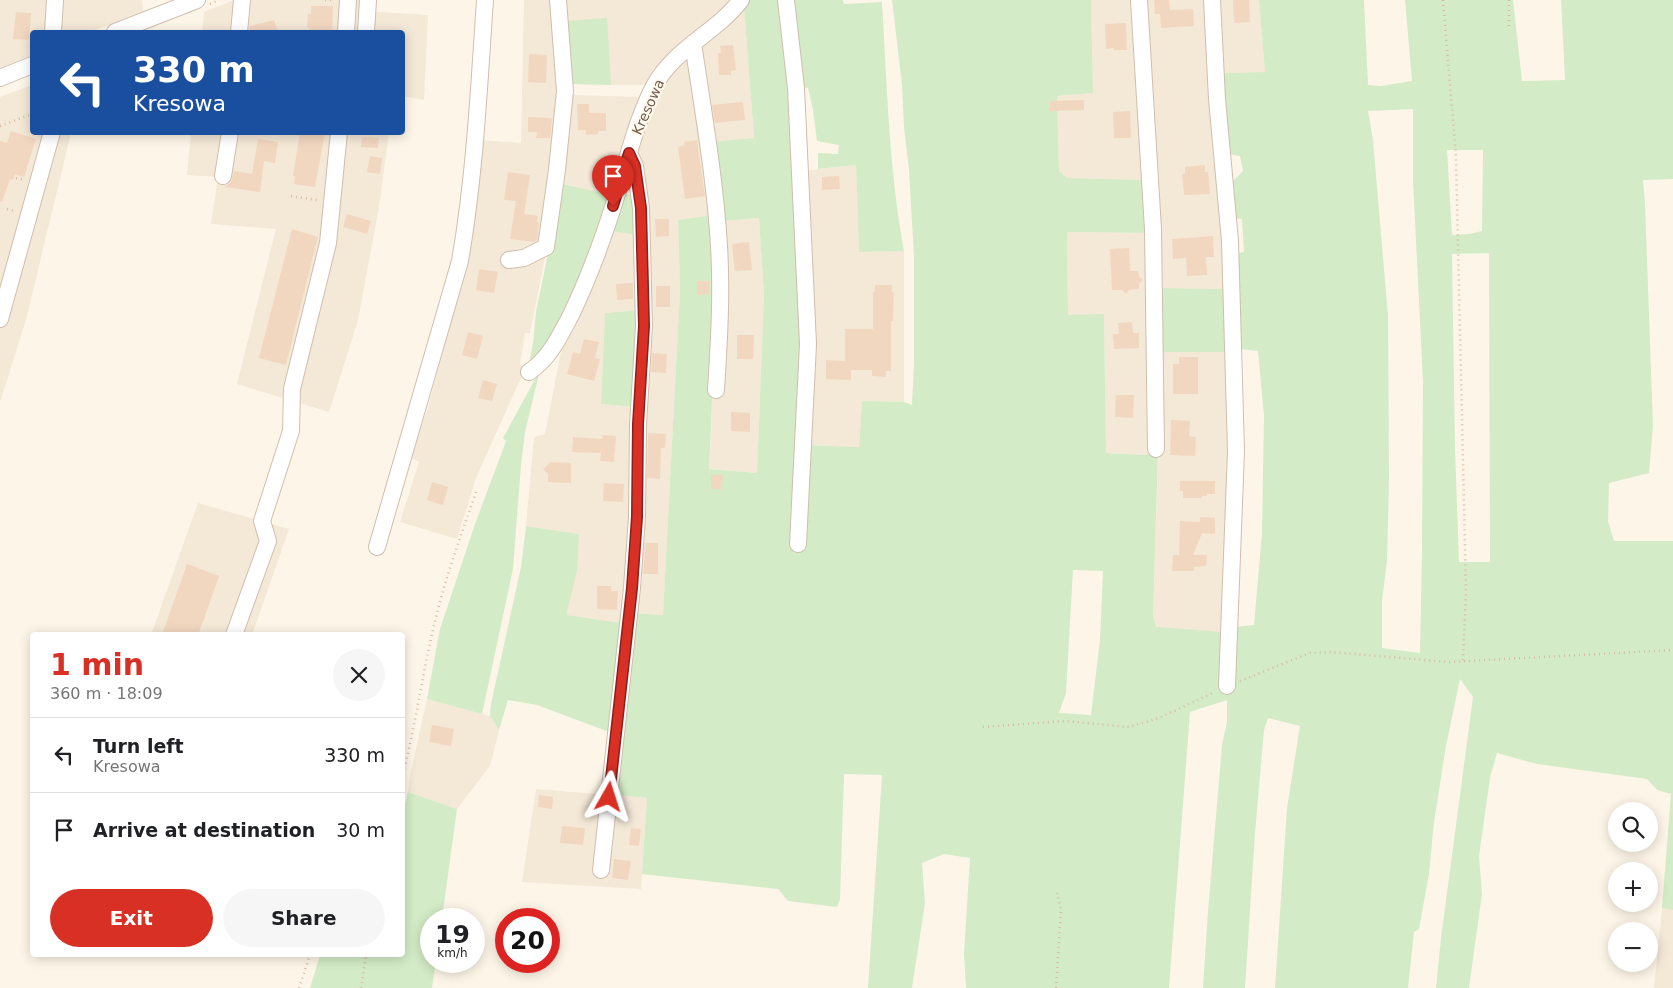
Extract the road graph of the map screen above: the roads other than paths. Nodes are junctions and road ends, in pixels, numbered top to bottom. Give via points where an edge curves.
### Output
1 (55, 0) edge
2 (197, 0) edge
3 (242, 0) edge
4 (348, 0) edge
5 (368, 0) edge
6 (485, 0) edge
7 (558, 0) edge
8 (741, 0) edge
9 (786, 0) edge
10 (1139, 0) edge
11 (1212, 0) edge
12 (53, 30) edge
13 (120, 30) edge
14 (239, 30) edge
15 (346, 30) edge
16 (366, 30) edge
17 (693, 43) junction
18 (30, 66) edge
19 (0, 78) edge
20 (51, 135) edge
21 (230, 135) edge
22 (340, 135) edge
23 (629, 153) junction
24 (223, 176) dead end
25 (509, 260) dead end
26 (0, 319) edge
27 (529, 372) dead end
28 (716, 390) dead end
29 (1156, 449) dead end
30 (798, 544) dead end
31 (377, 547) dead end
32 (235, 632) edge
33 (1227, 686) road end
34 (601, 870) dead end

1 - 12 street
2 - 13 street
3 - 14 street
4 - 15 street
5 - 16 street
6 - 31 street via 468,218 460,261
7 - 25 street via 566,91 546,248 524,258
8 - 17 street, Kresowa
9 - 30 street via 796,88 808,344
10 - 29 street via 1153,229
11 - 33 street via 1230,241 1236,450
17 - 23 street, Kresowa via 671,63 654,86
17 - 28 street via 714,182 719,248 720,320
18 - 19 street
20 - 26 street
21 - 24 street
22 - 32 street via 328,243 292,389 291,431 262,521 268,541
23 - 27 street, Kresowa via 585,286 550,352
23 - 34 street via 635,166 641,208 644,326 637,517

